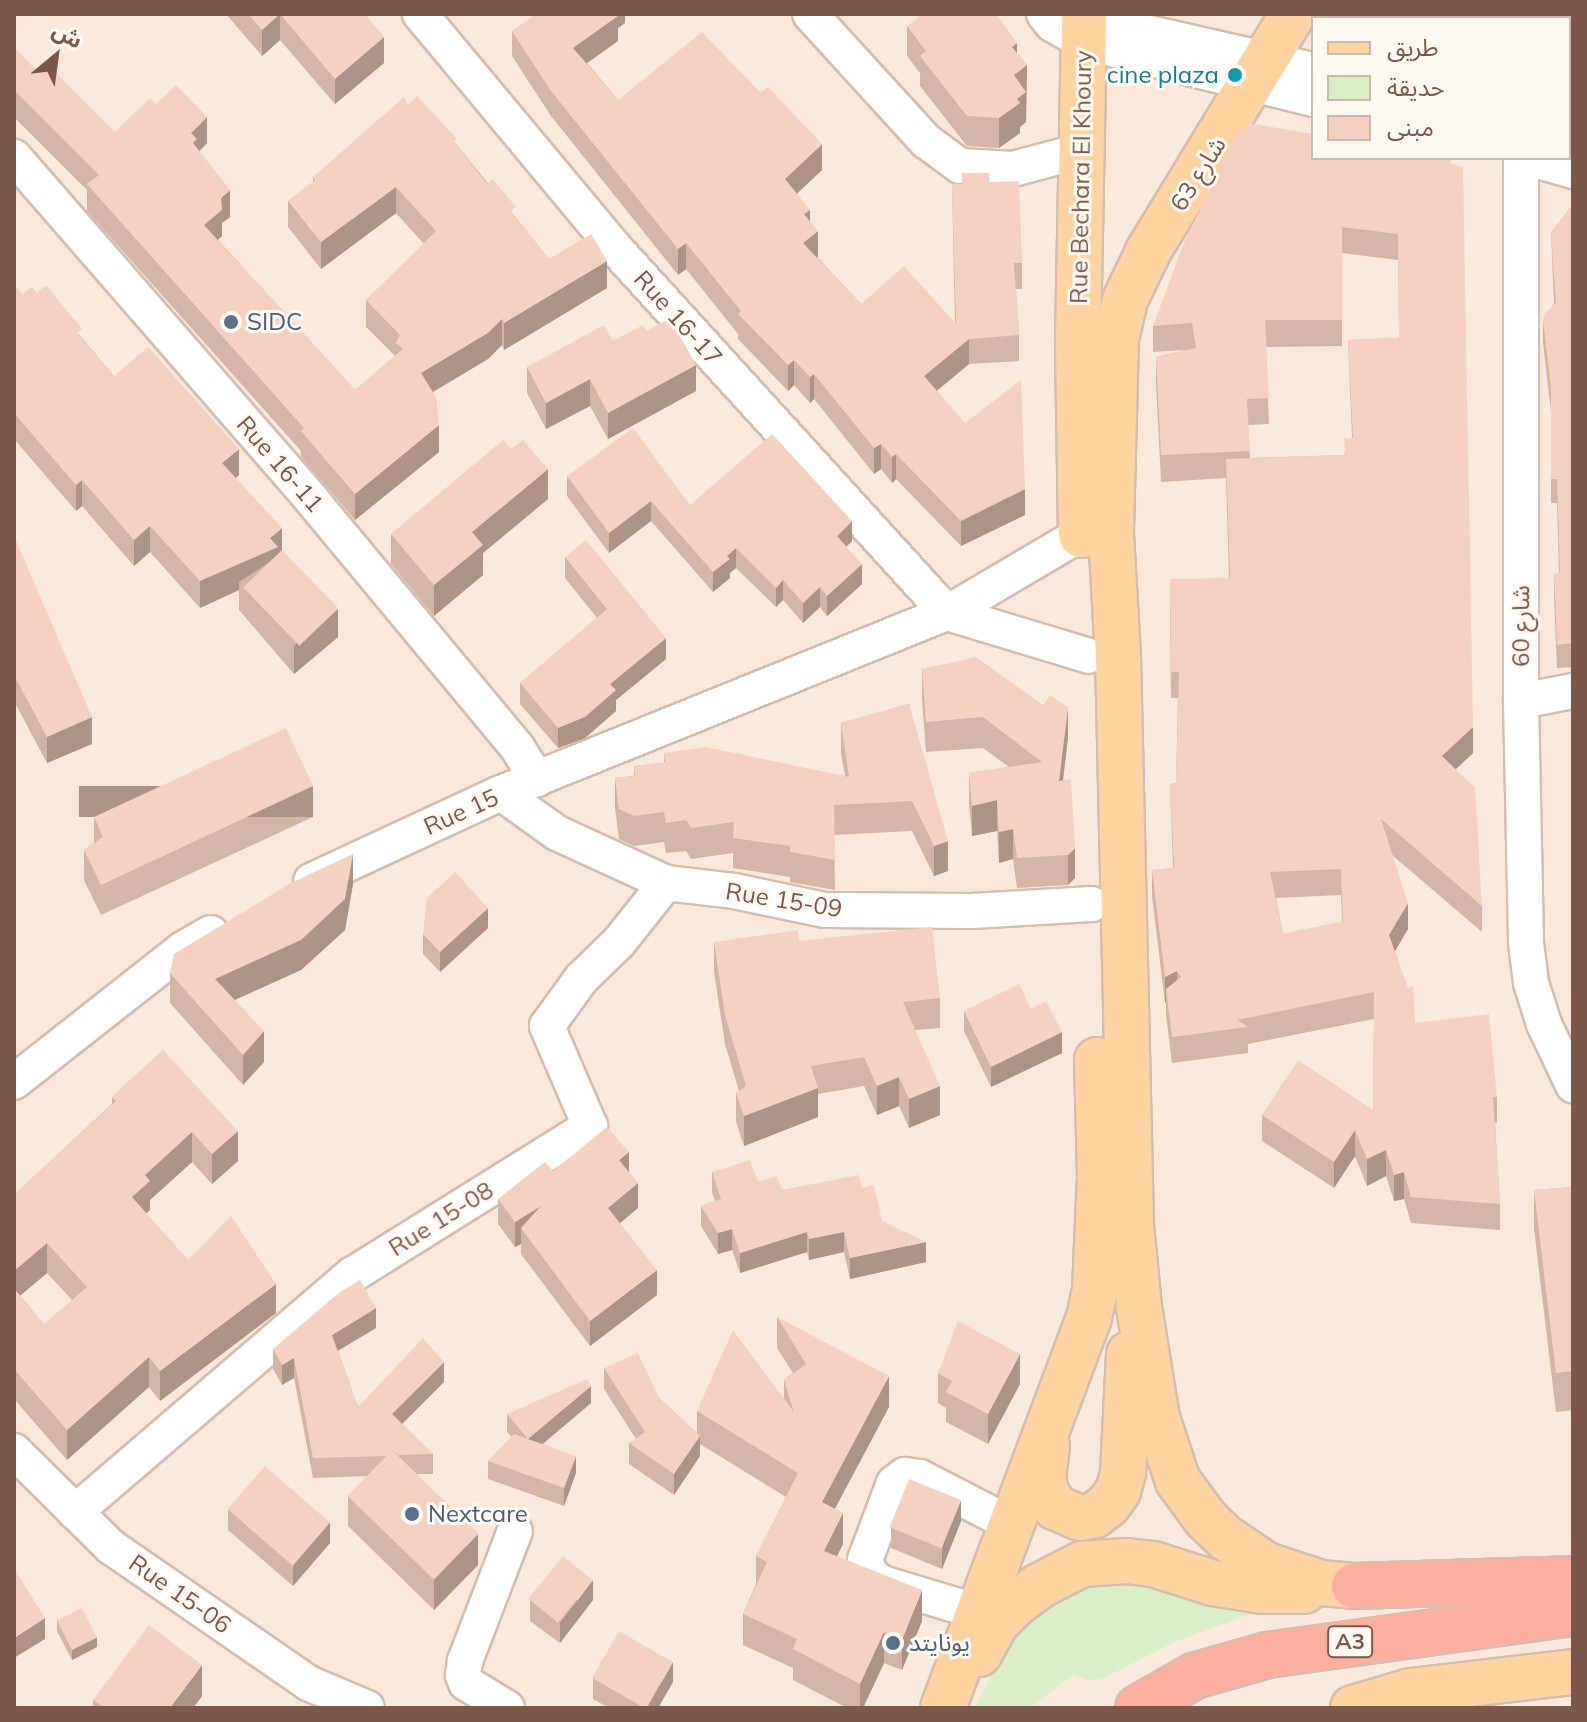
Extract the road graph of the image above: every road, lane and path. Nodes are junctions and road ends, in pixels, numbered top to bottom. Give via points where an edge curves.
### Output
1 (420, 14) edge
2 (810, 14) edge
3 (1293, 14) edge
4 (1069, 22) edge
5 (1311, 70) edge
6 (1262, 71) junction
7 (1311, 98) edge
8 (1084, 150) junction
9 (14, 157) edge
10 (1524, 160) edge
11 (1532, 160) edge
12 (1573, 171) edge
13 (1097, 339) junction
14 (1081, 534) junction
15 (947, 613) junction
16 (1089, 656) junction
17 (1573, 691) edge
18 (1521, 701) junction
19 (537, 779) junction
20 (501, 793) junction
21 (666, 883) junction
22 (280, 895) edge
23 (1092, 904) junction
24 (243, 915) edge
25 (14, 1082) edge
26 (1573, 1085) edge
27 (1134, 1266) junction
28 (1050, 1424) junction
29 (14, 1451) edge
30 (26, 1486) edge
31 (75, 1512) junction
32 (1011, 1524) junction
33 (515, 1531) dead end
34 (1573, 1579) edge
35 (1354, 1586) junction
36 (978, 1612) junction
37 (1573, 1613) edge
38 (1573, 1672) edge
39 (1153, 1702) edge
40 (367, 1708) edge
41 (507, 1708) edge
42 (946, 1708) edge
43 (1353, 1708) edge

1 - 15 street, Rue 16-17 via 614,247
2 - 8 street via 926,141 960,166 1013,169
3 - 6 main road, شارع 63
4 - 6 street
4 - 8 main road, Rue Bechara El Khoury
5 - 6 street
6 - 7 street
6 - 13 main road, شارع 63
8 - 13 main road, Rue Bechara El Khoury
9 - 19 street, Rue 16-11 via 321,511 517,747
10 - 18 street, شارع 60
11 - 12 street
13 - 14 main road
13 - 27 main road via 1118,656
14 - 15 street, Rue 15
14 - 16 main road
15 - 16 street
15 - 19 street, Rue 15
16 - 23 main road
17 - 18 street
18 - 26 street, شارع 60 via 1531,983
19 - 20 street, Rue 15
20 - 21 street, Rue 15-09 via 557,833
20 - 22 street, Rue 15
21 - 23 street, Rue 15-09 via 825,910 972,911
21 - 31 street, Rue 15-08 via 547,1026 590,1126 352,1275
23 - 28 main road via 1100,1175 1095,1290
24 - 25 street via 183,949
27 - 28 main road via 1123,1473 1118,1491 1095,1515 1067,1515 1046,1493
27 - 35 main road via 1157,1418 1178,1481 1206,1519 1266,1565 1321,1583
28 - 32 main road
29 - 30 street, Rue 15-06
30 - 31 street, Rue 15-06
31 - 40 street, Rue 15-06 via 111,1547 308,1683
32 - 36 main road
32 - 36 street via 920,1477 905,1475 894,1483 865,1560 871,1575 882,1583
33 - 41 street via 463,1675 466,1683
34 - 35 highway
35 - 42 main road via 1262,1591 1213,1583 1153,1564 1082,1564 1039,1586 996,1623
36 - 42 main road
37 - 39 highway, A3 via 1267,1655 1194,1676
38 - 43 main road via 1399,1693

